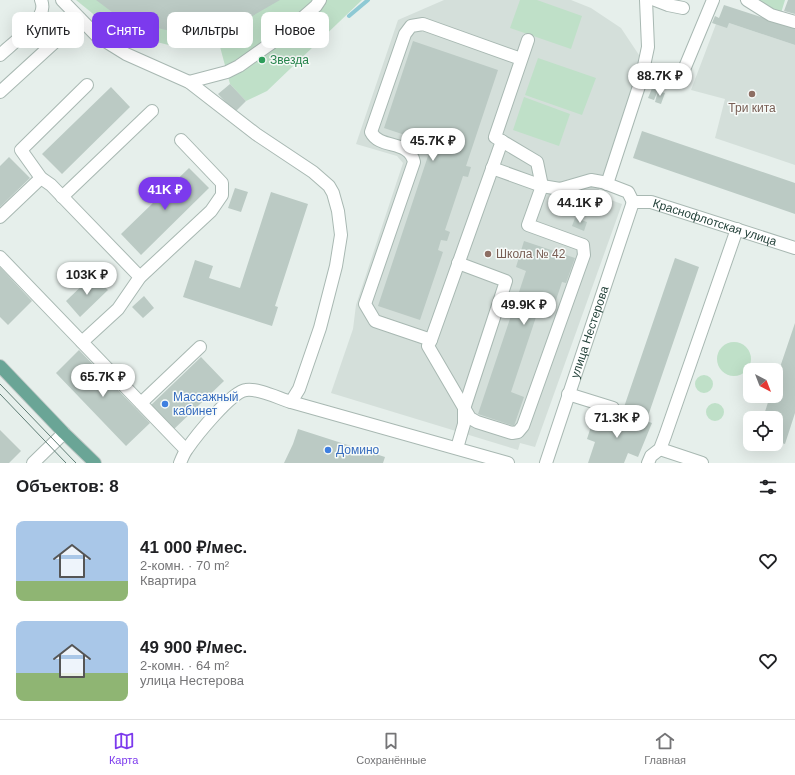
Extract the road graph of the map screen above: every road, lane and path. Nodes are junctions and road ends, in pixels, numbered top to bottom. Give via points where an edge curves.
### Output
1 (42, 0) edge
2 (62, 0) edge
3 (320, 0) edge
4 (646, 0) edge
5 (655, 0) edge
6 (714, 0) edge
7 (747, 0) edge
8 (682, 8) dead end
9 (74, 12) edge
10 (84, 22) edge
11 (795, 22) edge
12 (528, 40) dead end
13 (48, 48) edge
14 (0, 55) edge
15 (521, 59) junction
16 (641, 80) junction
17 (189, 82) junction
18 (88, 85) dead end
19 (0, 92) edge
20 (152, 112) dead end
21 (181, 140) dead end
22 (502, 141) junction
23 (492, 168) junction
24 (41, 178) junction
25 (607, 184) junction
26 (542, 186) junction
27 (62, 197) junction
28 (633, 202) junction
29 (0, 217) edge
30 (737, 229) junction
31 (795, 248) edge
32 (0, 257) edge
33 (458, 264) junction
34 (140, 277) junction
35 (431, 340) junction
36 (82, 342) junction
37 (200, 348) dead end
38 (0, 366) edge
39 (568, 394) junction
40 (290, 402) junction
41 (141, 403) junction
42 (613, 408) dead end
43 (464, 409) junction
44 (64, 433) junction
45 (457, 448) junction
46 (660, 449) junction
47 (186, 450) junction
48 (33, 463) edge
49 (95, 463) edge
50 (180, 463) edge
51 (508, 463) edge
52 (546, 463) edge
53 (648, 463) edge
54 (702, 463) edge

1 - 14 street via 41,14 36,21
2 - 9 street
3 - 17 street via 284,34 239,66 227,72
4 - 16 street via 648,47
5 - 8 street
6 - 16 street via 684,72
7 - 11 street via 771,15
10 - 17 street via 97,36 126,54
12 - 15 street
13 - 19 street
15 - 22 street via 495,137
15 - 35 street via 423,24 411,26 405,34 371,132 377,140 412,154 414,162 365,304 375,320
16 - 25 street
17 - 40 street via 256,134 325,182 338,210 341,235 336,266 320,328 302,382
18 - 24 street via 22,150
20 - 27 street
21 - 34 street via 222,183 222,195 211,211
22 - 23 street
22 - 26 street via 537,162
23 - 26 street
23 - 33 street
24 - 27 street
24 - 29 street
25 - 26 street via 591,180 560,189
25 - 28 street via 628,192
26 - 43 street via 528,225 583,245 584,255 523,426 518,432 512,433 477,422 470,418
27 - 34 street
28 - 30 street, Краснофлотская улица via 651,202
28 - 39 street, улица Нестерова
30 - 31 street, Краснофлотская улица
30 - 46 street
32 - 36 street
33 - 35 street
33 - 43 street via 506,281
34 - 36 street via 118,309
35 - 43 street via 428,346
36 - 41 street
37 - 41 street
38 - 44 main road
39 - 42 street
39 - 52 street, улица Нестерова
40 - 45 street
40 - 47 street via 262,392 245,390 218,411
41 - 47 street
43 - 45 street via 464,424
44 - 48 street
44 - 49 main road
45 - 51 street
46 - 53 street via 651,456
46 - 54 street
47 - 50 street

